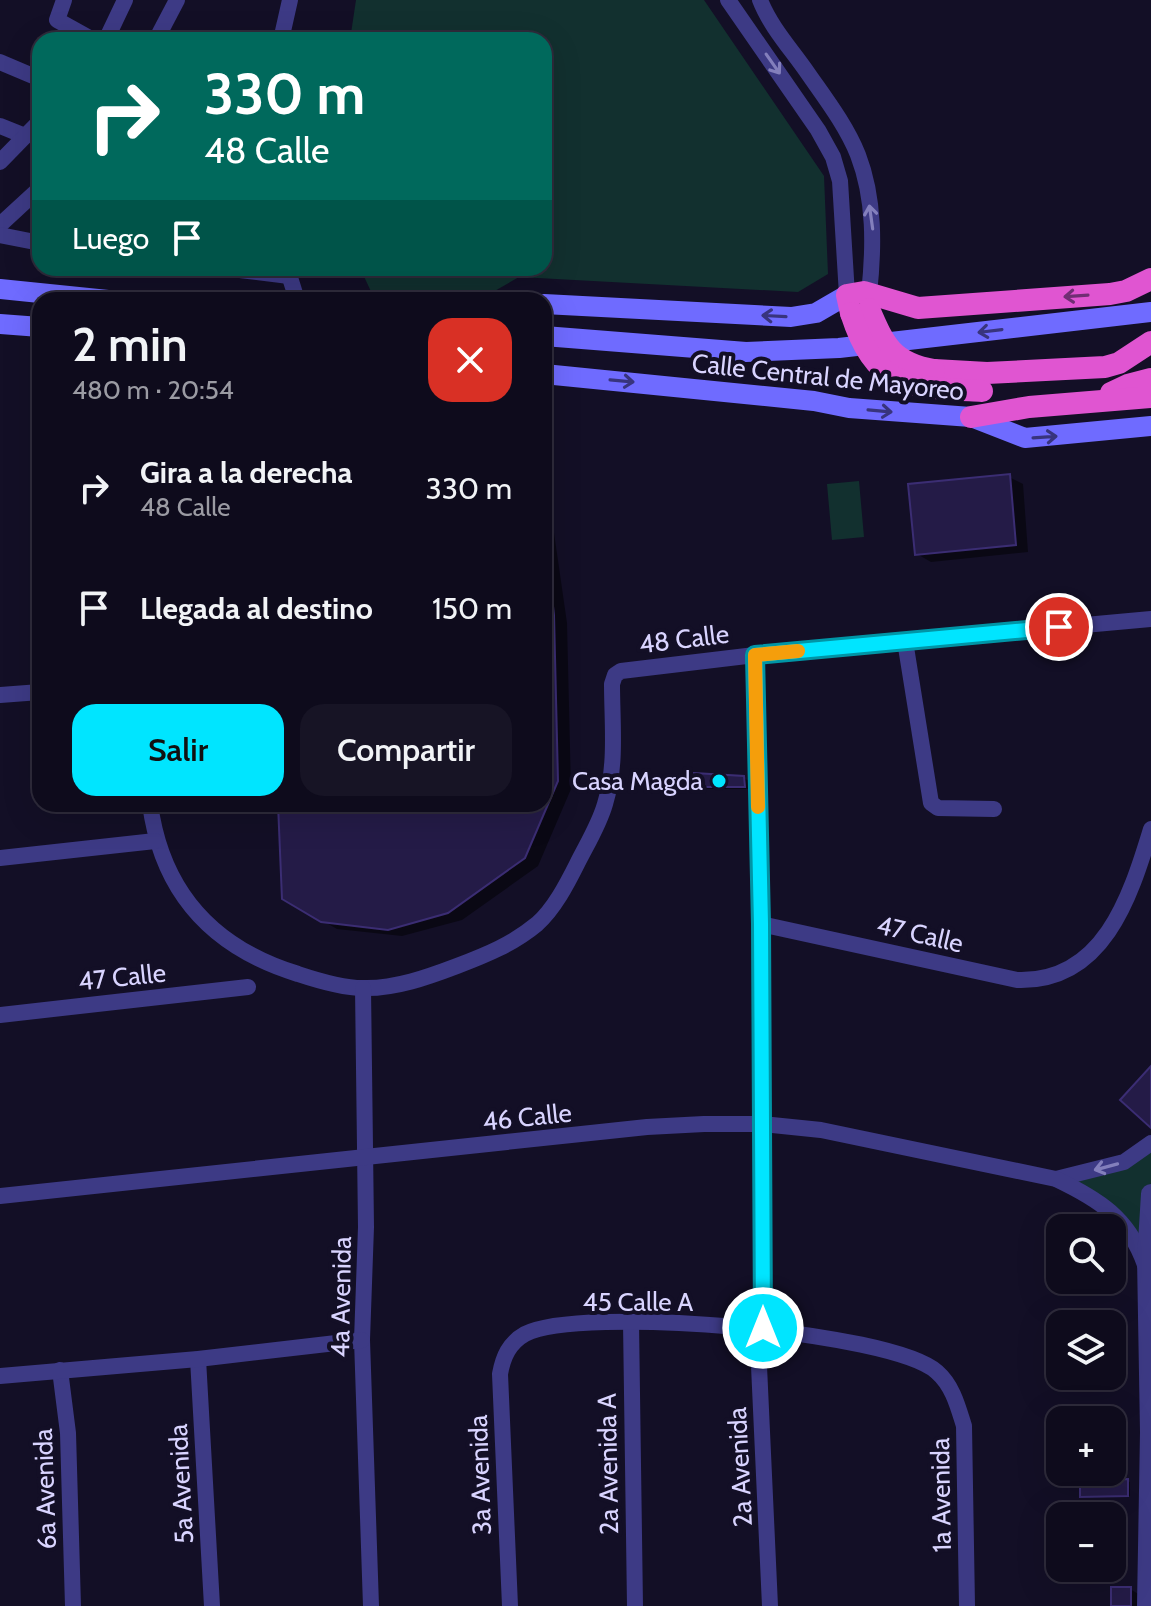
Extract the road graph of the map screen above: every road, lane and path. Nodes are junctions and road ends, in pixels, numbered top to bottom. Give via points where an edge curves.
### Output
1 (64, 0) edge
2 (177, 0) edge
3 (290, 0) edge
4 (728, 0) edge
5 (760, 0) edge
6 (121, 1) edge
7 (79, 32) edge
8 (109, 32) edge
9 (160, 32) edge
10 (283, 32) edge
11 (0, 62) edge
12 (32, 76) edge
13 (0, 126) edge
14 (32, 129) edge
15 (25, 136) junction
16 (0, 162) edge
17 (32, 195) edge
18 (0, 225) edge
19 (0, 235) edge
20 (32, 241) edge
21 (1151, 279) edge
22 (0, 289) edge
23 (32, 292) edge
24 (859, 303) junction
25 (552, 304) edge
26 (1151, 312) edge
27 (0, 324) edge
28 (32, 326) edge
29 (552, 337) edge
30 (1145, 347) edge
31 (552, 375) edge
32 (1151, 379) edge
33 (1151, 397) edge
34 (1093, 402) junction
35 (1029, 407) junction
36 (971, 417) junction
37 (1151, 426) edge
38 (1151, 619) edge
39 (905, 641) junction
40 (755, 655) junction
41 (32, 693) edge
42 (0, 695) edge
43 (994, 809) dead end
44 (151, 812) edge
45 (1151, 829) edge
46 (155, 841) junction
47 (0, 858) edge
48 (761, 924) junction
49 (248, 987) dead end
50 (363, 988) junction
51 (0, 1015) edge
52 (762, 1124) junction
53 (1151, 1143) edge
54 (364, 1159) junction
55 (1056, 1179) junction
56 (1151, 1194) edge
57 (0, 1196) edge
58 (1148, 1274) junction
59 (631, 1322) junction
60 (763, 1328) junction
61 (362, 1340) junction
62 (511, 1345) joint
63 (198, 1359) junction
64 (60, 1370) junction
65 (0, 1376) edge
66 (949, 1385) joint
67 (73, 1606) edge
68 (212, 1606) edge
69 (371, 1606) edge
70 (510, 1606) edge
71 (635, 1606) edge
72 (770, 1606) edge
73 (967, 1606) edge
74 (1147, 1606) edge

1 - 7 street via 57,20
2 - 9 street
3 - 10 street
4 -> 24 street via 833,157
24 -> 5 street via 872,225 858,154
6 - 8 street
11 - 12 street
13 - 15 street
14 - 15 street
15 - 16 street
17 - 18 street
19 - 20 street
21 -> 24 highway via 1110,294 918,308
22 - 23 main road
24 -> 25 main road via 791,317
24 - 30 highway, bridge via 893,354 934,370 1105,367
24 - 35 highway, bridge via 865,350 887,374 917,385 982,391
26 -> 29 main road, Calle Central de Mayoreo via 774,352
27 - 28 main road
31 -> 36 main road, Calle Central de Mayoreo
32 - 34 highway
33 - 34 highway
34 - 35 highway
35 - 36 highway
36 -> 37 main road, Calle Central de Mayoreo via 1025,438
38 - 39 street, 48 Calle
39 - 40 street, 48 Calle
39 - 43 street via 931,803 938,808
40 - 48 street, 2a Avenida
40 - 50 street, 48 Calle via 633,668 615,675 611,781 599,821 561,893 538,923 498,950 423,979
41 - 42 street
44 - 46 street
45 - 48 street, 47 Calle via 1143,859 1102,942 1069,971 1033,981
46 - 47 street
46 - 50 street via 178,890 214,933 265,964
48 - 52 street, 2a Avenida
49 - 51 street, 47 Calle
50 - 54 street, 4a Avenida
52 - 54 street, 46 Calle via 647,1127
52 - 55 street, 46 Calle via 821,1130
52 - 60 street, 2a Avenida
53 -> 55 street, 46 Calle via 1124,1162
54 - 57 street, 46 Calle
54 - 61 street, 4a Avenida
55 - 58 street, 46 Calle via 1120,1220 1138,1245
56 - 58 street
58 - 74 street
59 - 60 street, 45 Calle A
59 - 62 street, 45 Calle A via 542,1328
59 - 71 street, 2a Avenida A
60 - 66 street, 45 Calle A via 903,1353 937,1371
60 - 72 street, 2a Avenida via 759,1366
61 - 63 street
61 - 69 street, 4a Avenida
62 - 70 street, 3a Avenida via 500,1374
63 - 64 street
63 - 68 street, 5a Avenida
64 - 65 street
64 - 67 street, 6a Avenida via 68,1433
66 - 73 street, 1a Avenida via 964,1426

